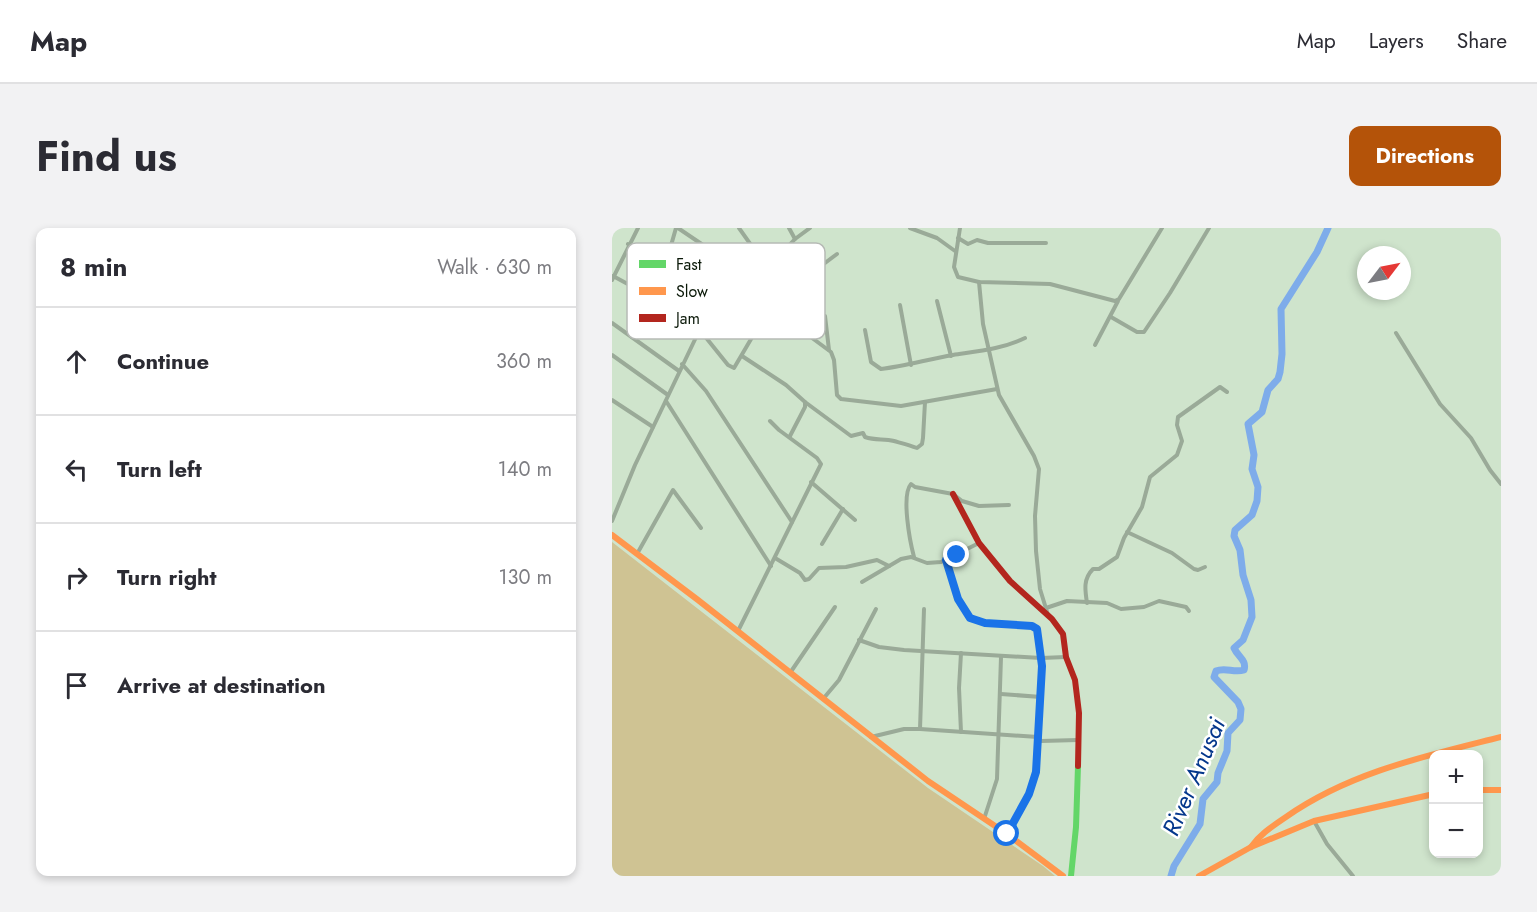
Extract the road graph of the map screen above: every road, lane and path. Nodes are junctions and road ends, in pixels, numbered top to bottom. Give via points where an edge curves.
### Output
1 (638, 228) edge
2 (677, 228) edge
3 (739, 228) edge
4 (789, 228) edge
5 (810, 228) edge
6 (910, 228) edge
7 (960, 228) edge
8 (1162, 228) edge
9 (1209, 228) edge
10 (958, 238) junction
11 (795, 239) junction
12 (629, 243) edge
13 (672, 243) edge
14 (700, 243) edge
15 (750, 243) edge
16 (791, 243) edge
17 (1046, 243) dead end
18 (627, 246) edge
19 (955, 251) junction
20 (837, 254) dead end
21 (825, 261) edge
22 (613, 278) edge
23 (979, 282) junction
24 (627, 285) edge
25 (1118, 300) junction
26 (937, 301) dead end
27 (900, 305) dead end
28 (825, 316) dead end
29 (1111, 317) junction
30 (612, 323) edge
31 (865, 330) dead end
32 (1396, 333) dead end
33 (627, 334) edge
34 (1025, 338) dead end
35 (635, 339) edge
36 (695, 339) edge
37 (708, 339) edge
38 (751, 339) edge
39 (814, 339) edge
40 (1095, 345) dead end
41 (829, 350) junction
42 (988, 350) junction
43 (612, 355) edge
44 (742, 356) junction
45 (951, 356) junction
46 (682, 364) junction
47 (911, 365) junction
48 (679, 370) junction
49 (997, 388) junction
50 (1227, 392) dead end
51 (668, 394) junction
52 (612, 400) edge
53 (665, 401) junction
54 (805, 402) junction
55 (925, 402) junction
56 (770, 421) dead end
57 (653, 427) junction
58 (790, 437) junction
59 (811, 482) junction
60 (1501, 484) edge
61 (953, 495) junction
62 (1009, 505) dead end
63 (843, 509) junction
64 (855, 520) dead end
65 (612, 521) edge
66 (792, 522) junction
67 (701, 528) dead end
68 (1127, 532) junction
69 (612, 535) edge
70 (979, 543) junction
71 (822, 544) dead end
72 (637, 554) junction
73 (914, 557) junction
74 (775, 558) junction
75 (946, 560) junction
76 (771, 566) junction
77 (889, 566) junction
78 (1205, 567) dead end
79 (862, 582) dead end
80 (1087, 603) junction
81 (835, 608) dead end
82 (876, 609) dead end
83 (924, 609) dead end
84 (1189, 611) dead end
85 (1047, 612) junction
86 (738, 631) junction
87 (859, 640) junction
88 (922, 652) junction
89 (961, 653) junction
90 (1001, 657) junction
91 (1066, 657) junction
92 (1041, 658) junction
93 (789, 673) junction
94 (1001, 694) junction
95 (1041, 698) junction
96 (822, 699) junction
97 (920, 729) junction
98 (961, 732) junction
99 (999, 735) junction
100 (871, 737) junction
101 (1038, 737) junction
102 (1501, 737) edge
103 (1078, 741) junction
104 (1483, 790) edge
105 (1501, 790) edge
106 (1429, 795) edge
107 (984, 819) junction
108 (1314, 821) junction
109 (1007, 834) junction
110 (1251, 847) junction
111 (1064, 876) edge
112 (1071, 876) edge
113 (1199, 876) edge
114 (1353, 876) edge

1 - 12 street
2 - 13 street
2 - 14 street
3 - 15 street
4 - 11 street
5 - 11 street
6 - 19 street via 937,237
7 - 10 street
8 - 25 street
9 - 29 street via 1144,332
10 - 17 street via 968,244 977,240
10 - 19 street
11 - 16 street
18 - 22 street
19 - 23 street via 956,274
20 - 21 street
22 - 24 street
23 - 25 street via 1050,284
23 - 42 street
25 - 29 street
26 - 45 street
27 - 47 street
28 - 41 street
29 - 40 street
30 - 33 street
31 - 47 street via 873,364 880,369
32 - 60 street via 1440,404 1471,438
34 - 42 street
35 - 48 street
36 - 46 street
37 - 44 street via 731,367
38 - 44 street
39 - 41 street
41 - 55 street via 839,398 891,406
42 - 45 street
42 - 49 street
43 - 51 street
44 - 54 street
45 - 47 street
46 - 48 street
46 - 66 street via 706,390
48 - 51 street
49 - 55 street
49 - 85 street via 1038,464 1034,530 1040,589
50 - 68 street via 1219,388 1178,417 1180,449 1173,460 1150,477 1142,507
51 - 53 street
52 - 57 street
53 - 57 street
53 - 76 street
54 - 55 street via 851,436 863,433 875,441 894,441 917,448 923,438
54 - 58 street
56 - 58 street
57 - 65 street
58 - 59 street via 820,461
59 - 63 street
59 - 66 street
61 - 62 street via 980,506
61 - 70 street
61 - 73 street via 908,486 907,526
63 - 64 street
63 - 71 street
66 - 74 street
67 - 72 street via 673,490
68 - 78 street via 1172,553 1194,569
68 - 80 street via 1117,557 1093,569 1088,576
69 - 72 street
70 - 75 street
70 - 85 street via 1010,581
72 - 86 street
73 - 75 street via 927,563
73 - 77 street
74 - 76 street
74 - 77 street via 805,580 819,568 877,560
75 - 92 street via 958,599 970,618 1036,627
76 - 86 street
77 - 79 street
80 - 84 street via 1107,603 1121,609 1159,601
80 - 85 street via 1064,601
81 - 93 street
82 - 87 street
83 - 88 street
85 - 91 street via 1063,634
86 - 93 street
87 - 88 street via 879,647
87 - 96 street via 839,680
88 - 89 street
88 - 97 street
89 - 90 street
89 - 98 street
90 - 92 street
90 - 94 street
91 - 92 street
91 - 103 street via 1078,693
92 - 95 street
93 - 96 street
94 - 95 street
94 - 99 street
95 - 101 street
96 - 100 street
97 - 98 street
97 - 100 street
98 - 99 street
99 - 101 street
99 - 107 street via 997,779
100 - 107 street
101 - 103 street via 1041,741
101 - 109 street via 1033,782
102 - 110 street via 1355,778 1296,810 1258,836
103 - 112 street
104 - 105 street
106 - 108 street
107 - 109 street
108 - 110 street
108 - 114 street
109 - 111 street
110 - 113 street

